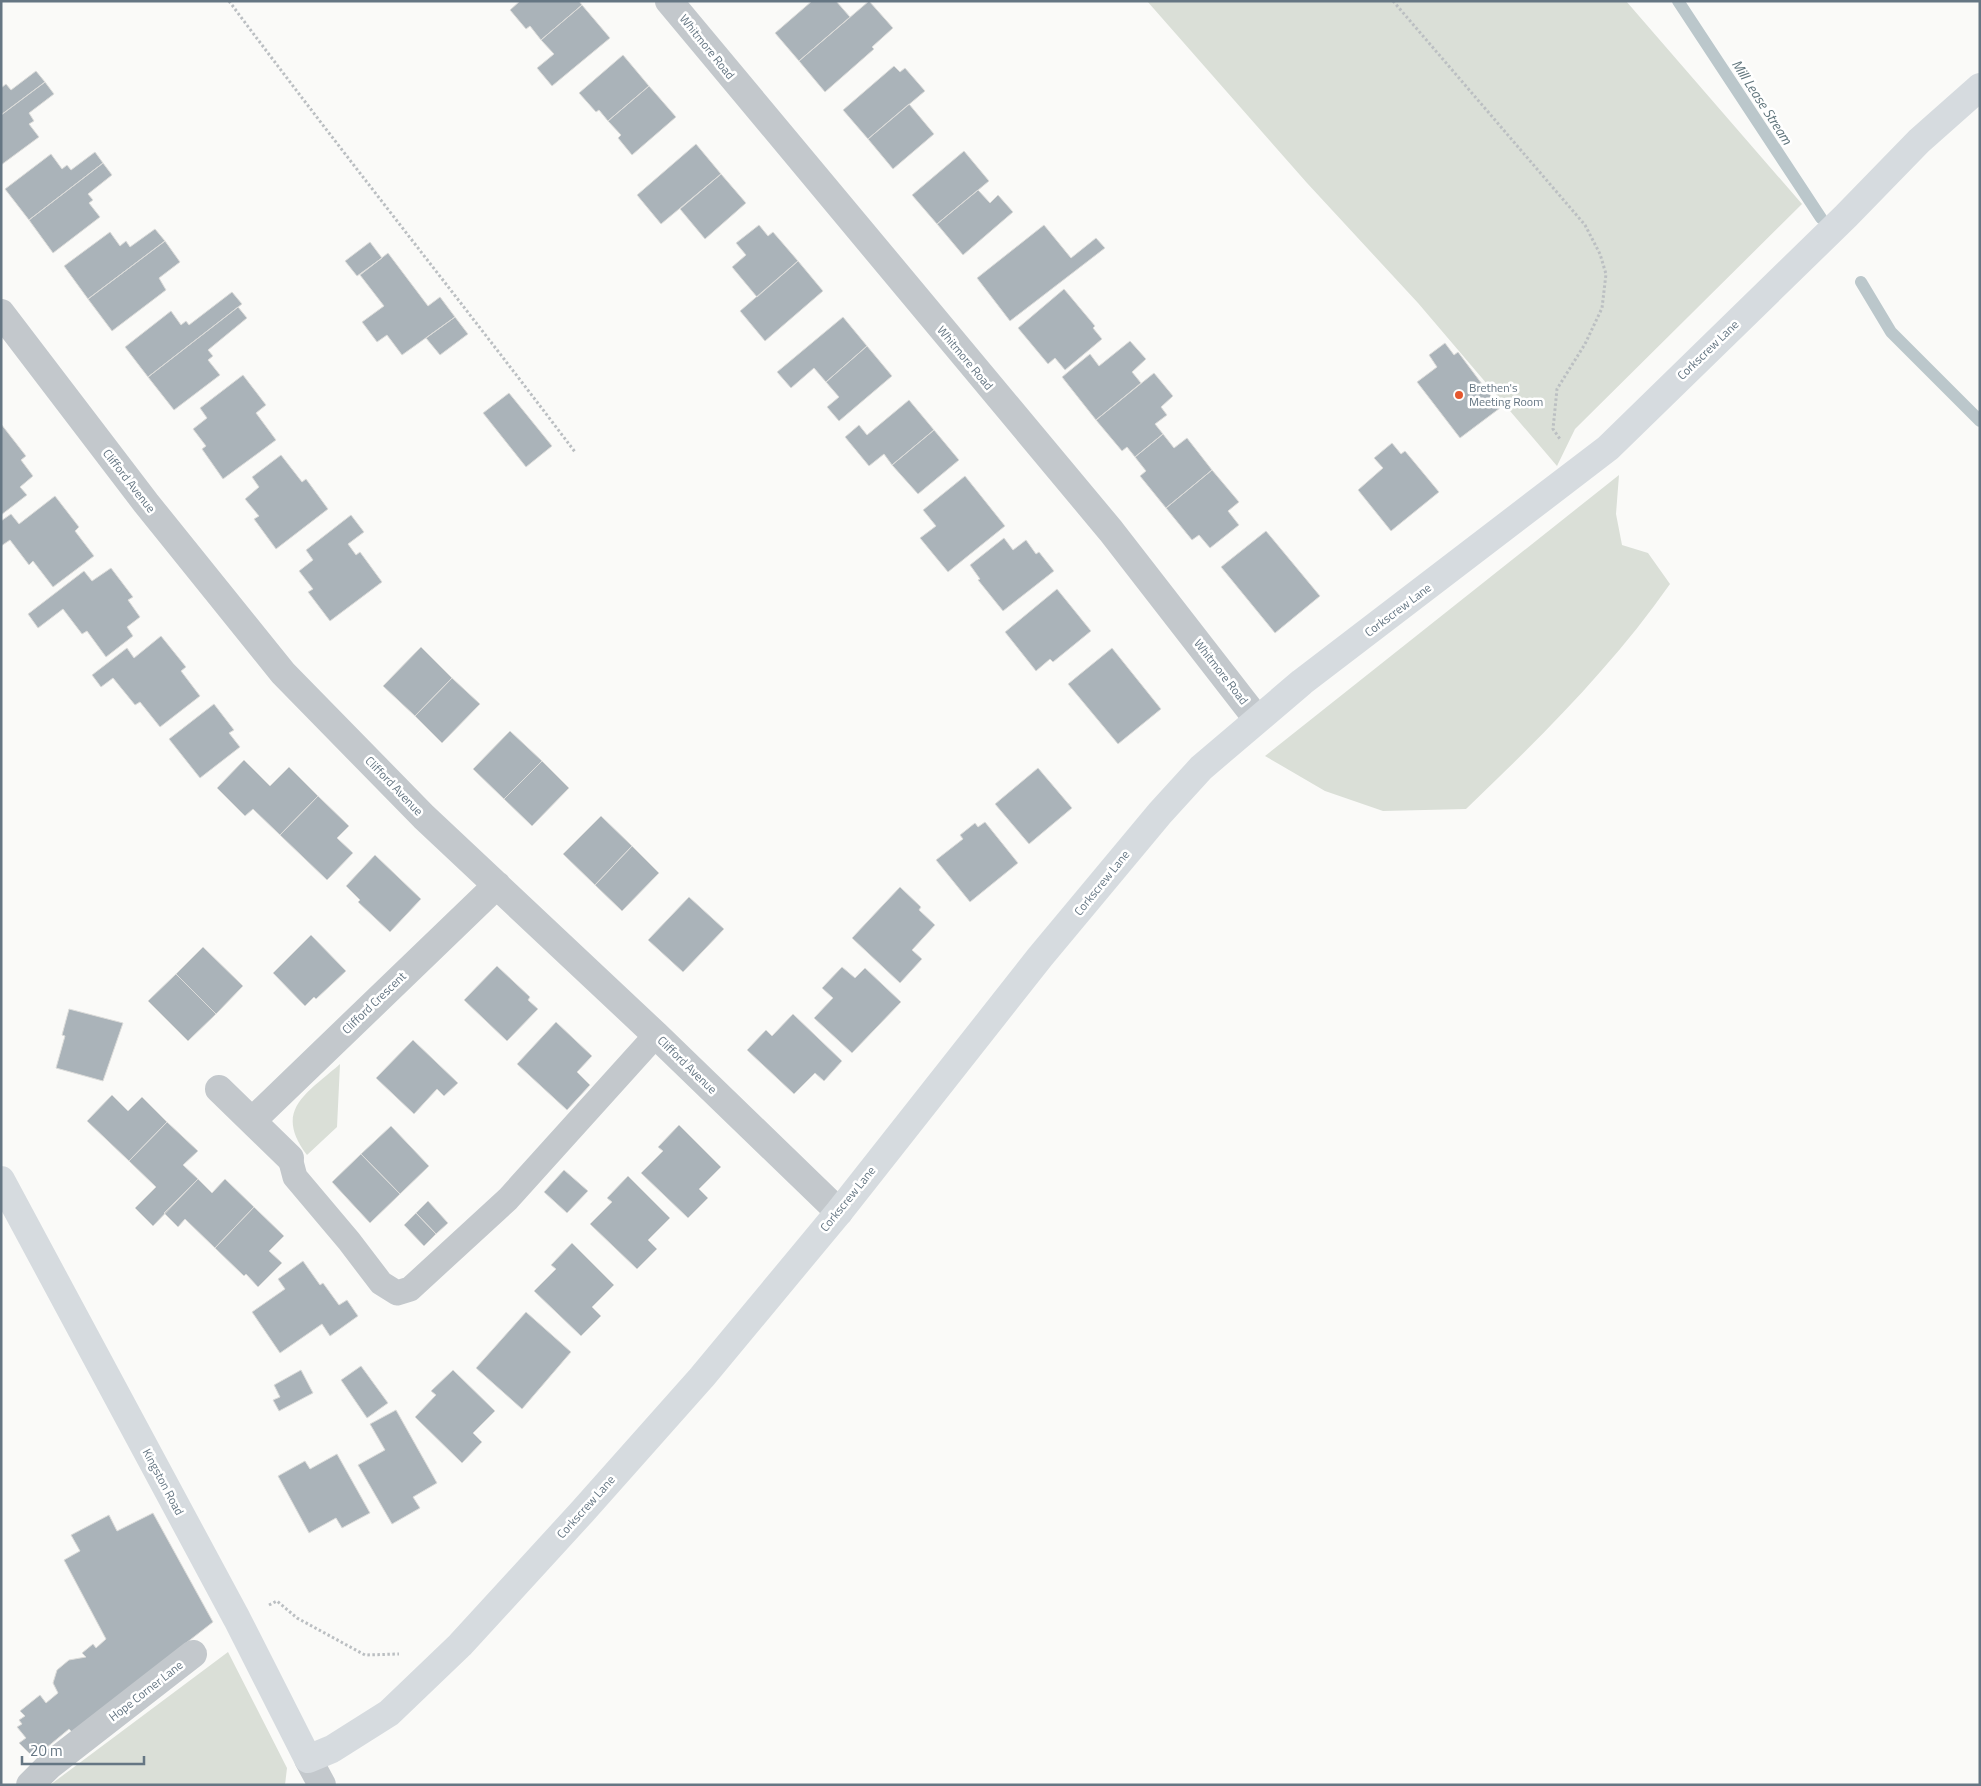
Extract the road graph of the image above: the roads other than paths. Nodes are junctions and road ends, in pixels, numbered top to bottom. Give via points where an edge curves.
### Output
1 (669, 1) edge
2 (1980, 87) edge
3 (1, 313) edge
4 (1257, 719) junction
5 (497, 885) junction
6 (656, 1035) junction
7 (220, 1089) dead end
8 (252, 1121) junction
9 (290, 1158) joint
10 (1, 1180) edge
11 (839, 1212) junction
12 (193, 1654) dead end
13 (308, 1759) junction
14 (30, 1785) edge
15 (322, 1785) edge

1 - 4 street, Whitmore Road via 1111,530
2 - 4 street, Corkscrew Lane via 1919,141 1608,448
3 - 5 street, Clifford Avenue via 146,503 283,673 424,817
4 - 11 street, Corkscrew Lane via 1201,768 1160,813 1040,957
5 - 6 street, Clifford Avenue
5 - 8 street, Clifford Crescent
6 - 9 lane via 508,1199 410,1289 397,1293 381,1283 295,1177
6 - 11 street, Clifford Avenue
7 - 8 street
8 - 9 street
10 - 13 street, Kingston Road via 237,1619
11 - 13 street, Corkscrew Lane via 702,1377 460,1645 389,1713 332,1749
12 - 14 street, Hope Corner Lane
13 - 15 street, Kingston Road

